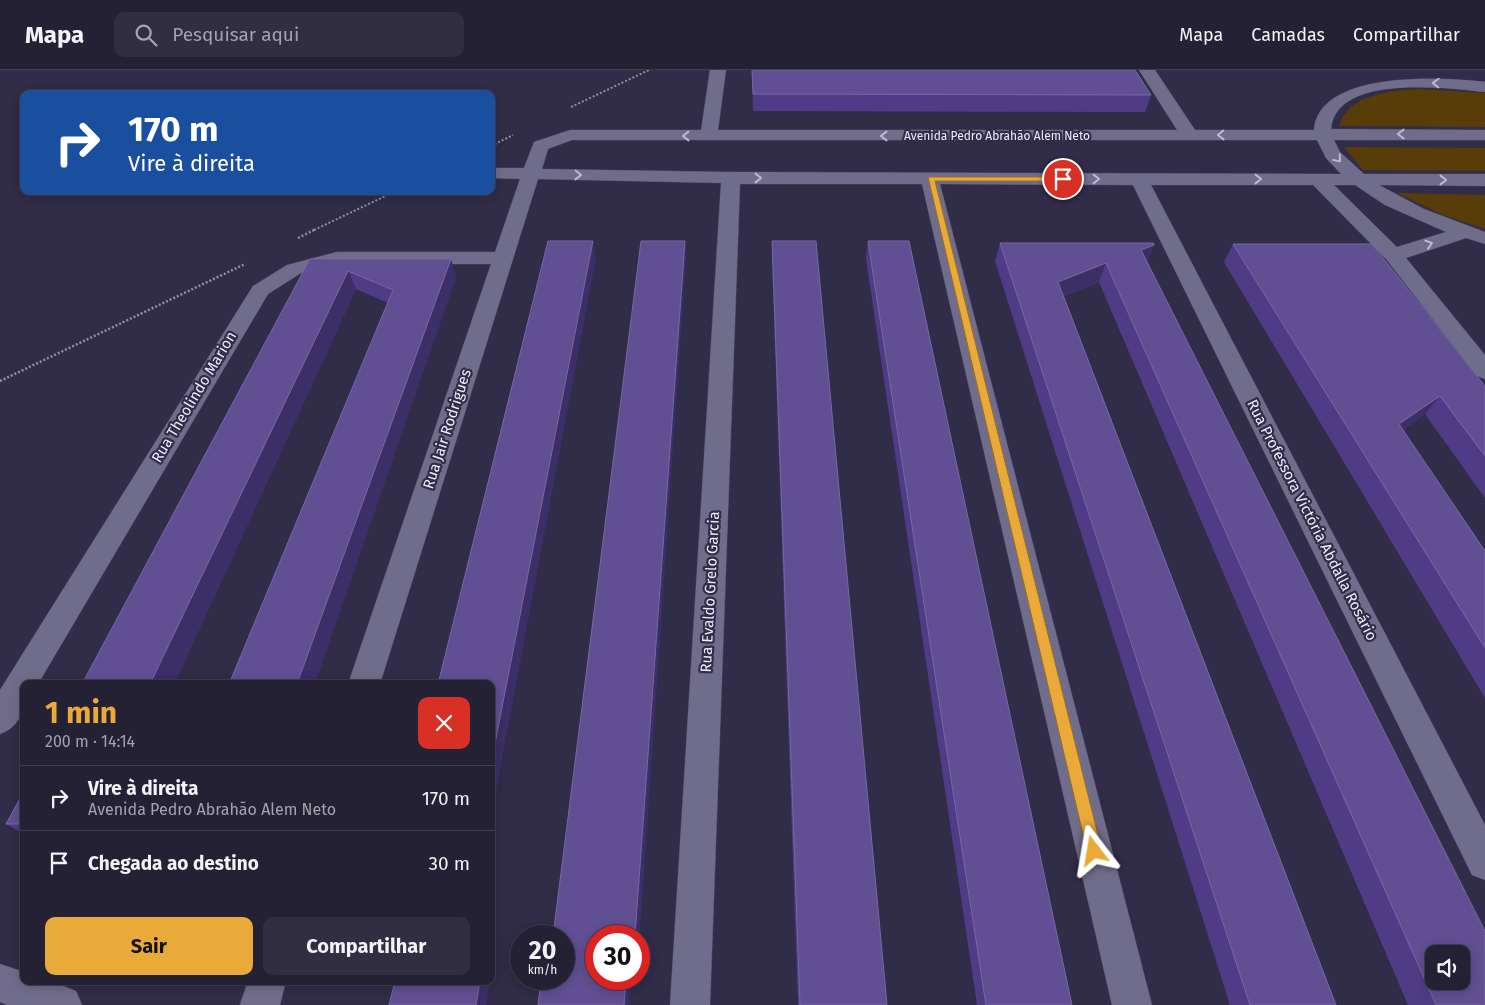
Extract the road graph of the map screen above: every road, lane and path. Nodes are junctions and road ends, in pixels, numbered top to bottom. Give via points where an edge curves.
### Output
1 (718, 70) edge
2 (1147, 70) edge
3 (1397, 70) edge
4 (1412, 83) junction
5 (1485, 87) edge
6 (1323, 134) junction
7 (1485, 135) edge
8 (709, 136) junction
9 (1190, 136) junction
10 (495, 173) edge
11 (530, 173) junction
12 (731, 178) junction
13 (930, 179) junction
14 (1139, 179) junction
15 (1317, 179) junction
16 (1360, 180) junction
17 (1485, 180) edge
18 (388, 195) edge
19 (1465, 232) junction
20 (1485, 238) edge
21 (297, 239) dead end
22 (1392, 256) junction
23 (502, 258) junction
24 (252, 260) dead end
25 (1485, 371) edge
26 (0, 382) edge
27 (24, 680) edge
28 (365, 680) edge
29 (20, 686) edge
30 (0, 719) edge
31 (1485, 862) edge
32 (0, 983) edge
33 (266, 985) edge
34 (62, 1005) edge
35 (260, 1005) edge
36 (690, 1005) edge
37 (1132, 1005) edge

1 - 8 street
2 - 9 street
3 - 4 street
5 -> 4 street
4 - 6 street via 1373,87 1343,98 1326,114
7 -> 6 street, Avenida Pedro Abrahão Alem Neto
6 -> 9 street, Avenida Pedro Abrahão Alem Neto
6 -> 16 street via 1336,158
9 -> 8 street, Avenida Pedro Abrahão Alem Neto
8 -> 11 street, Avenida Pedro Abrahão Alem Neto via 570,135 540,146
10 - 11 street
11 -> 12 street
11 - 23 street, Rua Jair Rodrigues
12 -> 13 street
12 - 36 street, Rua Evaldo Grelo Garcia
13 -> 14 street
13 - 37 street
14 -> 15 street
14 - 31 street, Rua Professora Victória Abdalla Rosário
15 - 16 street
15 - 22 street
16 -> 17 street
16 - 19 street via 1409,210
18 - 21 path
19 - 20 street
22 -> 19 street
22 - 25 street
23 - 27 street, Rua Theolindo Marion via 337,258 294,269 260,290
23 - 28 street, Rua Jair Rodrigues
24 - 26 path
29 - 30 street, Rua Theolindo Marion
32 - 34 street
33 - 35 street

